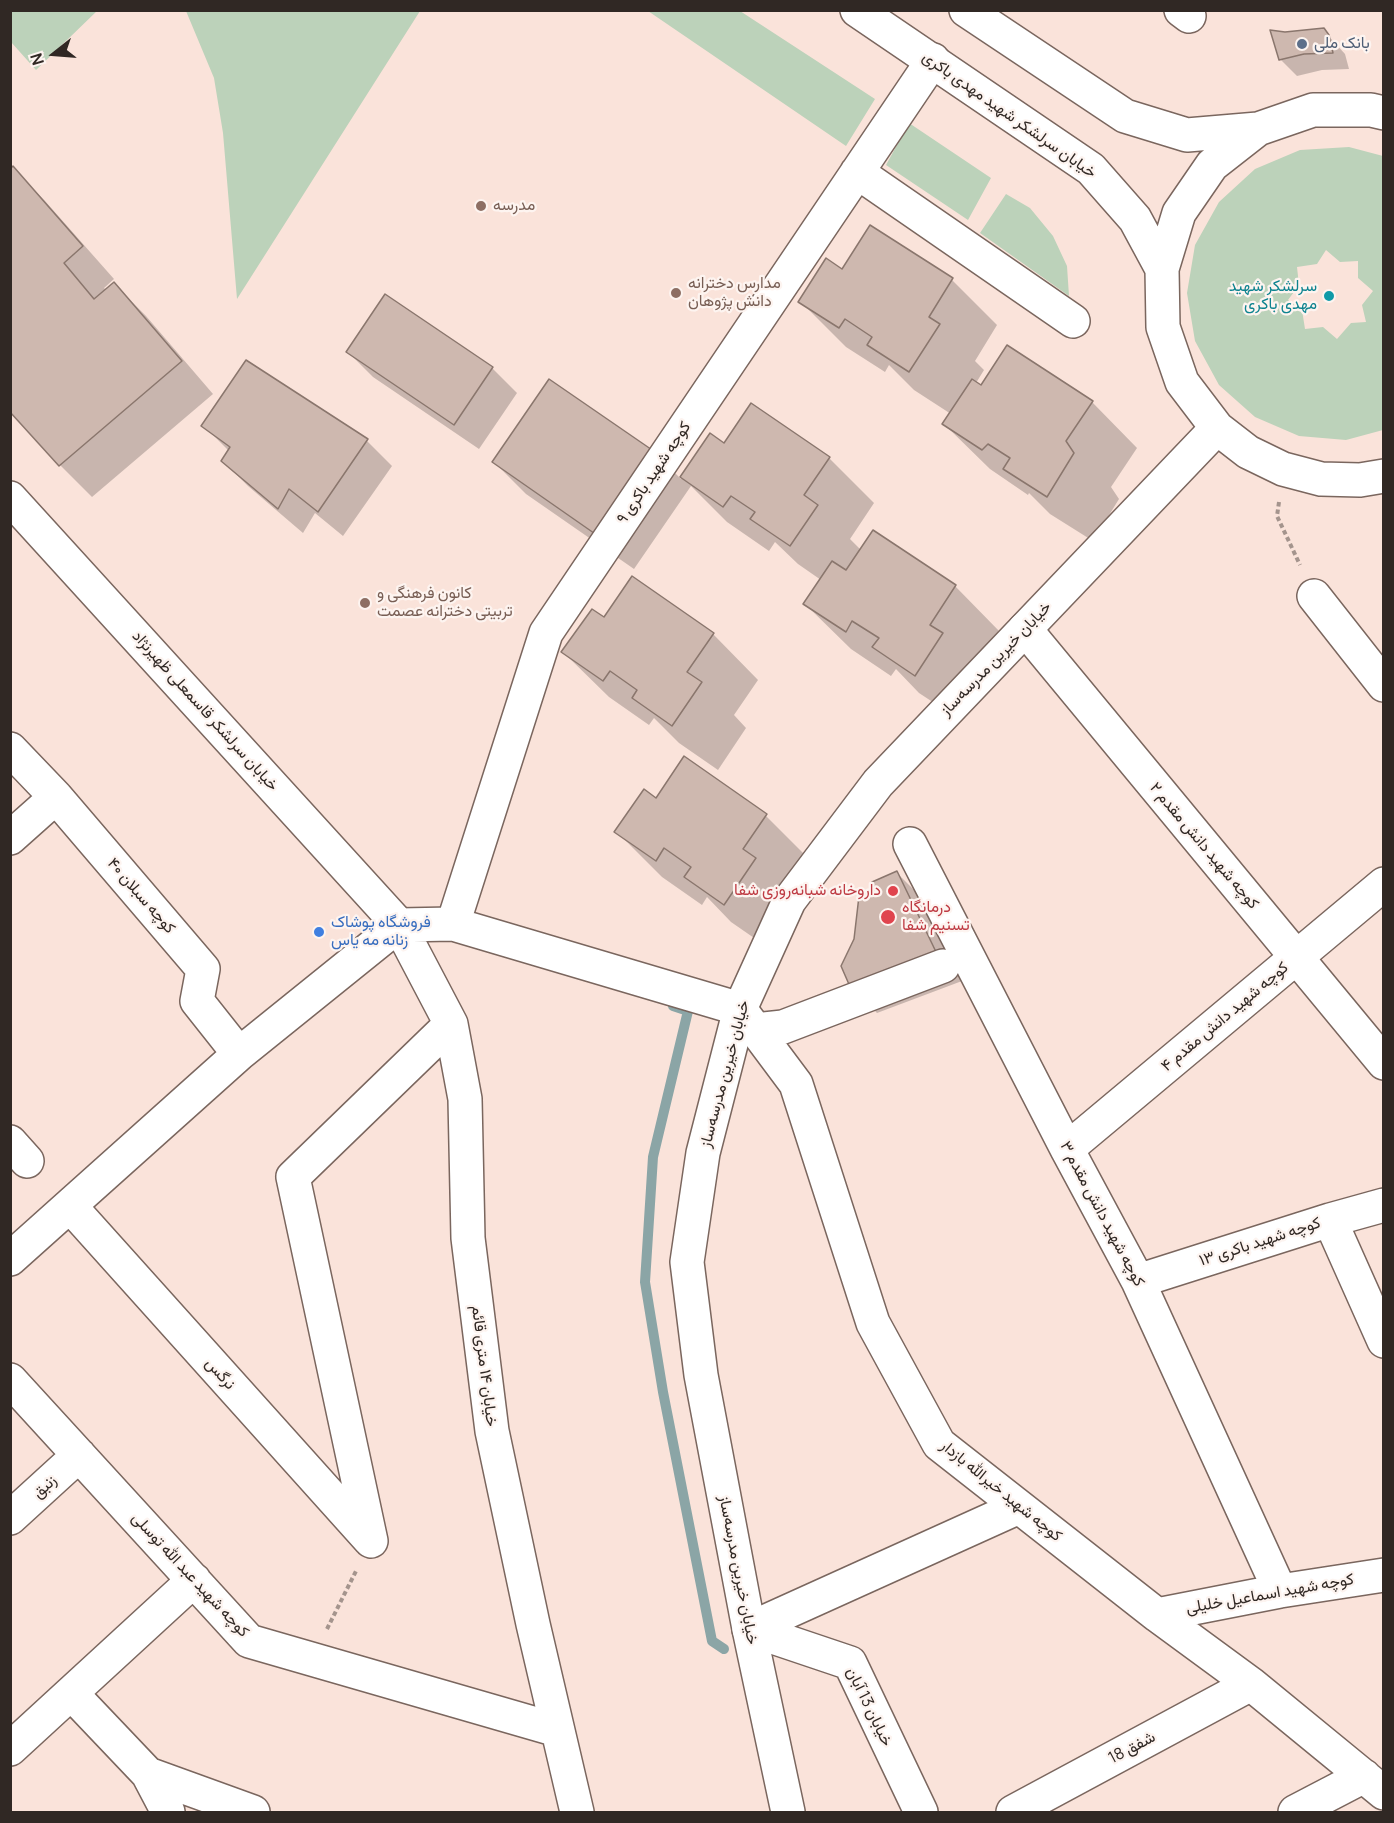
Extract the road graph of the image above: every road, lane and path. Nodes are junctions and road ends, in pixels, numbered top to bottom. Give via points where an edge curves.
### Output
1 (857, 10) edge
2 (966, 10) edge
3 (933, 60) junction
4 (1383, 113) edge
5 (1258, 129) junction
6 (857, 172) junction
7 (1162, 269) junction
8 (1073, 321) dead end
9 (1218, 428) junction
10 (1283, 469) junction
11 (1383, 476) edge
12 (10, 498) edge
13 (1314, 596) joint
14 (1025, 629) junction
15 (1383, 685) edge
16 (10, 749) edge
17 (56, 797) junction
18 (10, 838) edge
19 (910, 844) dead end
20 (1383, 884) edge
21 (453, 924) junction
22 (399, 925) junction
23 (1296, 958) junction
24 (943, 966) dead end
25 (748, 1019) junction
26 (451, 1024) junction
27 (239, 1054) junction
28 (1383, 1063) edge
29 (1067, 1149) junction
30 (1383, 1205) edge
31 (70, 1206) junction
32 (1330, 1220) junction
33 (10, 1259) edge
34 (1138, 1281) junction
35 (1383, 1341) edge
36 (10, 1380) edge
37 (79, 1455) junction
38 (1019, 1507) junction
39 (10, 1518) edge
40 (371, 1541) junction
41 (1383, 1575) edge
42 (194, 1581) junction
43 (1280, 1591) junction
44 (1157, 1615) junction
45 (749, 1629) junction
46 (312, 1659) junction
47 (1251, 1684) junction
48 (71, 1693) junction
49 (557, 1730) junction
50 (10, 1749) edge
51 (148, 1774) junction
52 (1374, 1784) edge
53 (168, 1812) edge
54 (253, 1812) edge
55 (577, 1812) edge
56 (788, 1812) edge
57 (921, 1812) edge
58 (1013, 1812) edge
59 (1294, 1812) edge

1 - 3 street, خیابان سرلشکر شهید مهدی باکری
2 - 5 street via 1125,116 1187,135
3 - 6 street, کوچه شهید باکری ۹
3 - 7 street, خیابان سرلشکر شهید مهدی باکری via 1091,169 1135,219
4 - 5 street via 1313,110
5 - 7 street via 1212,165 1192,194 1179,213
6 - 8 street
6 - 21 street, کوچه شهید باکری ۹ via 546,633
7 - 9 street via 1163,327 1182,382
9 - 10 street via 1248,452
9 - 14 street, خیابان خیرین مدرسه‌ساز
10 - 11 street via 1321,479
10 - 13 path via 1277,516
12 - 22 street, خیابان سرلشکر قاسمعلی ظهیرنژاد
13 - 15 street
14 - 23 street, کوچه شهید دانش مقدم ۲
14 - 25 street, خیابان خیرین مدرسه‌ساز via 878,783 789,901
16 - 17 street, کوچه سبلان ۴۰
17 - 18 street
17 - 27 street, کوچه سبلان ۴۰ via 203,969 197,1001
19 - 29 street, کوچه شهید دانش مقدم ۳
20 - 23 street, کوچه شهید دانش مقدم ۴
21 - 22 street
21 - 25 street
22 - 26 street, خیابان ۱۴ متری قائم
22 - 27 street
23 - 28 street, کوچه شهید دانش مقدم ۲
23 - 29 street, کوچه شهید دانش مقدم ۴
24 - 25 street via 783,1028
25 - 38 street, کوچه شهید خیرالله بازدار via 796,1084 873,1323 939,1444
25 - 45 street, خیابان خیرین مدرسه‌ساز via 703,1153 687,1262 701,1375
26 - 40 street via 293,1177
26 - 49 street, خیابان ۱۴ متری قائم via 465,1099 468,1238 492,1431
27 - 31 street
29 - 34 street, کوچه شهید دانش مقدم ۳
30 - 32 street, کوچه شهید باکری ۱۳
31 - 33 street
31 - 40 street, نرگس
32 - 34 street, کوچه شهید باکری ۱۳
32 - 35 street
34 - 43 street, کوچه شهید دانش مقدم ۳
36 - 37 street, کوچه شهید عبد الله توسلی
37 - 39 street, زنبق
37 - 42 street, کوچه شهید عبد الله توسلی
38 - 44 street, کوچه شهید خیرالله بازدار
38 - 45 street
40 - 46 path
41 - 43 street, کوچه شهید اسماعیل خلیلی
42 - 46 street, کوچه شهید عبد الله توسلی via 249,1641
42 - 48 street
43 - 44 street, کوچه شهید اسماعیل خلیلی
44 - 47 street, کوچه شهید خیرالله بازدار
45 - 56 street, خیابان خیرین مدرسه‌ساز
45 - 57 street, خیابان 13 آبان via 850,1663
46 - 49 street, کوچه شهید عبد الله توسلی
47 - 52 street, کوچه شهید خیرالله بازدار
47 - 58 street, شفق 18
48 - 50 street
48 - 51 street
49 - 55 street, خیابان ۱۴ متری قائم
51 - 53 street
51 - 54 street
52 - 59 street

